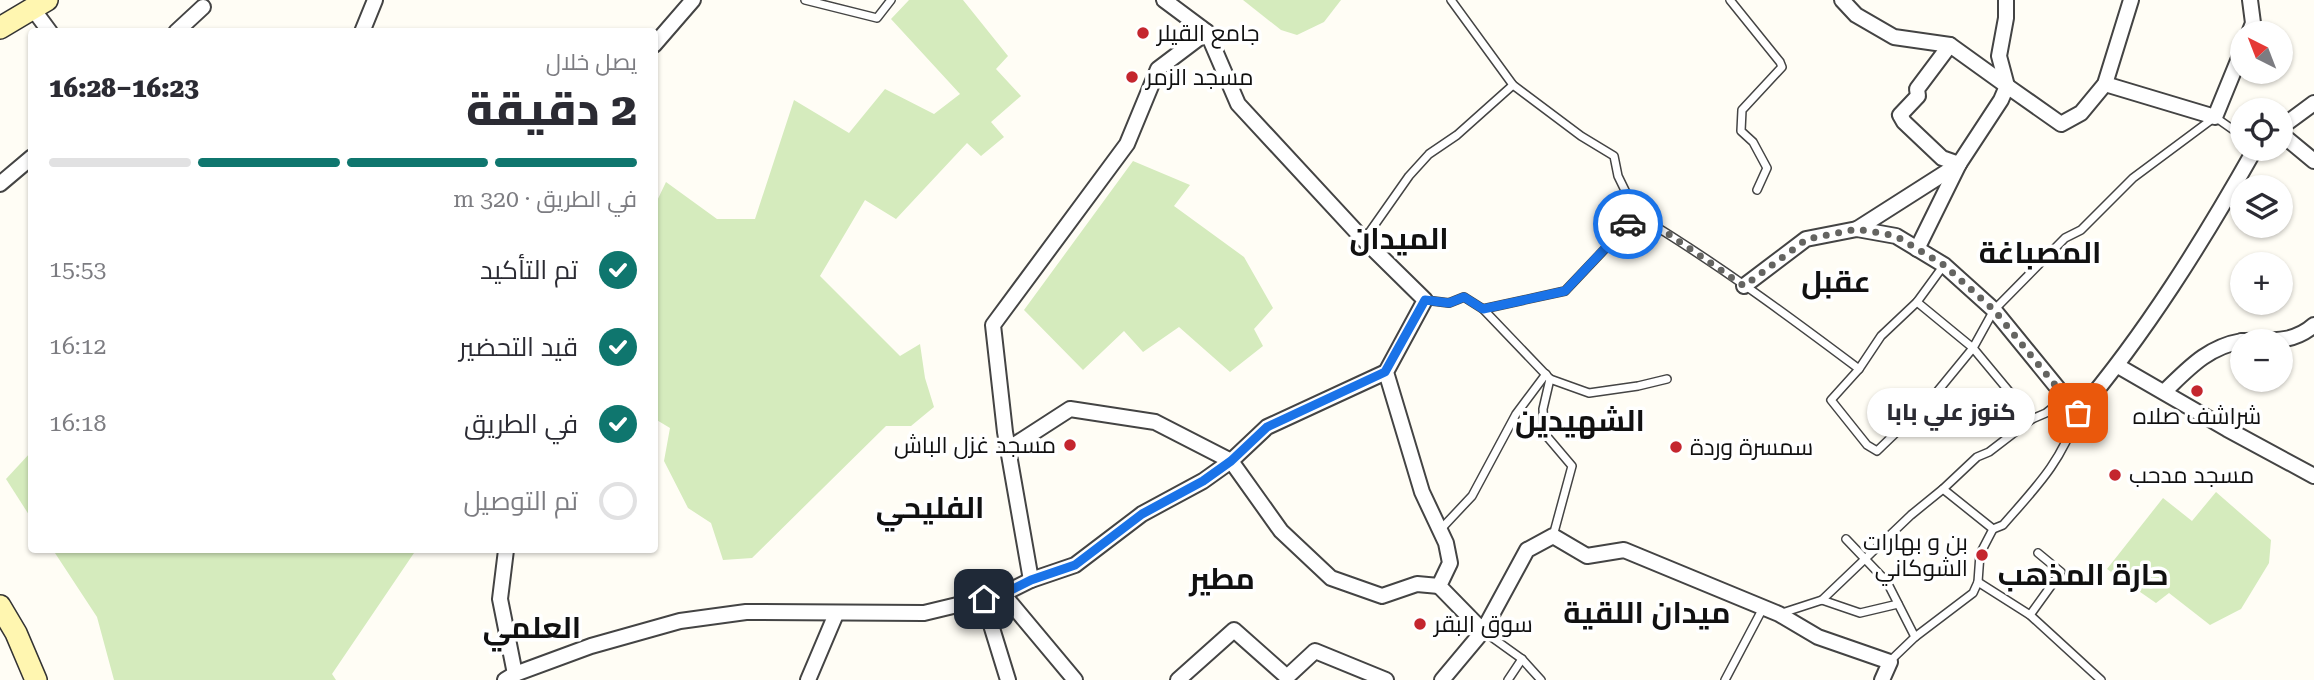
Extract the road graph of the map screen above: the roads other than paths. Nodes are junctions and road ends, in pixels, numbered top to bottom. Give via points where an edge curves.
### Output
1 (375, 0) edge
2 (693, 0) edge
3 (805, 0) edge
4 (891, 0) edge
5 (1164, 0) edge
6 (1451, 0) edge
7 (1730, 0) edge
8 (1842, 0) edge
9 (2006, 0) edge
10 (2131, 0) edge
11 (2250, 0) edge
12 (40, 5) edge
13 (203, 7) dead end
14 (2253, 21) edge
15 (0, 28) edge
16 (49, 28) edge
17 (180, 28) edge
18 (364, 28) edge
19 (1207, 32) junction
20 (658, 40) edge
21 (1950, 45) junction
22 (2230, 80) edge
23 (2105, 84) junction
24 (1513, 85) junction
25 (2007, 86) junction
26 (2314, 103) edge
27 (2215, 117) junction
28 (2293, 120) edge
29 (2230, 128) edge
30 (2293, 142) edge
31 (28, 160) edge
32 (2248, 161) edge
33 (2314, 161) edge
34 (1959, 164) junction
35 (0, 184) edge
36 (1757, 190) dead end
37 (1637, 215) junction
38 (1857, 229) junction
39 (1364, 240) junction
40 (1917, 249) junction
41 (1944, 265) junction
42 (1744, 286) junction
43 (1425, 300) junction
44 (1917, 302) junction
45 (1483, 309) junction
46 (1994, 310) junction
47 (2314, 325) edge
48 (2293, 338) edge
49 (2230, 343) edge
50 (1973, 348) junction
51 (2118, 366) junction
52 (1859, 369) junction
53 (1385, 372) junction
54 (1548, 377) junction
55 (1667, 379) dead end
56 (2164, 392) junction
57 (2065, 398) junction
58 (2078, 413) junction
59 (2032, 419) junction
60 (1008, 449) junction
61 (1231, 461) junction
62 (2314, 476) edge
63 (1942, 489) junction
64 (1993, 529) junction
65 (1440, 531) junction
66 (1553, 536) junction
67 (1846, 539) dead end
68 (506, 553) edge
69 (2038, 553) dead end
70 (1865, 560) junction
71 (1031, 580) junction
72 (1979, 582) junction
73 (1439, 586) junction
74 (1003, 594) junction
75 (984, 599) junction
76 (1822, 600) junction
77 (1898, 604) junction
78 (0, 606) edge
79 (1763, 608) junction
80 (836, 614) junction
81 (1779, 614) junction
82 (2030, 615) junction
83 (1483, 631) junction
84 (1915, 637) junction
85 (1521, 659) junction
86 (1889, 662) junction
87 (510, 677) edge
88 (36, 680) edge
89 (808, 680) edge
90 (1007, 680) edge
91 (1075, 680) edge
92 (1178, 680) edge
93 (1386, 680) edge
94 (1442, 680) edge
95 (1508, 680) edge
96 (1541, 680) edge
97 (1725, 680) edge
98 (1882, 680) edge
99 (2101, 680) edge

1 - 18 street
2 - 20 street
3 - 4 lane via 877,18
5 - 19 street
6 - 24 lane
7 - 36 lane via 1782,67 1742,110 1741,131 1767,168
8 - 21 street via 1856,15 1894,37
9 - 25 street via 1999,56
10 - 23 street
11 - 14 street
12 - 15 main road
12 - 16 street
13 - 17 street
19 - 39 street via 1238,104
19 - 60 street via 1158,69 1127,144 993,325
21 - 25 street
21 - 34 street via 1917,89 1918,96 1900,115 1942,158
22 - 27 street
23 - 25 street via 2081,113 2061,124
23 - 27 street
24 - 37 lane via 1615,156
24 - 39 lane via 1429,154
25 - 34 street
26 - 28 street
27 - 29 lane
27 - 46 lane via 2133,178
30 - 33 street
31 - 35 street
32 - 51 street
34 - 38 street
34 - 40 street
37 - 42 lane
37 - 45 lane via 1565,291
38 - 40 street via 1896,236
38 - 42 street via 1807,239
39 - 43 street
40 - 41 street
41 - 44 lane
41 - 46 street
42 - 52 lane
43 - 45 lane via 1449,303 1464,297
43 - 53 street
44 - 50 lane
44 - 52 lane via 1881,336
45 - 54 lane
46 - 50 lane
46 - 57 street
47 - 48 street
49 - 56 street via 2202,355
50 - 52 lane via 1932,398 1877,451 1831,400
50 - 59 lane
51 - 56 street
51 - 58 street
53 - 61 street via 1267,427
53 - 65 street via 1422,492
54 - 55 lane via 1589,393
54 - 65 lane via 1516,414 1472,496
54 - 66 lane via 1544,433 1572,466
56 - 62 street
57 - 58 street
57 - 59 lane
58 - 64 lane via 2049,474 2003,525
59 - 63 lane
60 - 61 street via 1070,409 1155,422
60 - 71 street
61 - 71 street via 1142,514 1075,565
61 - 73 street via 1281,531 1331,578 1381,596 1417,584
63 - 64 lane
63 - 70 lane
64 - 72 lane via 1980,554
65 - 73 street via 1450,563
66 - 79 street via 1587,556 1625,550
66 - 83 street via 1527,550
67 - 70 lane
68 - 87 street via 499,599
69 - 82 lane via 2061,572
70 - 76 lane
70 - 77 lane via 1887,582
71 - 74 street
72 - 82 lane
72 - 84 lane via 1973,593
73 - 83 street
74 - 75 street
74 - 91 street
75 - 80 street via 925,613
75 - 90 street
76 - 77 lane via 1860,613
76 - 81 lane
77 - 84 lane
78 - 88 main road
79 - 81 street
79 - 97 lane
80 - 87 street via 746,612 680,621 591,646
80 - 89 street
81 - 86 street via 1818,636
82 - 99 lane
83 - 85 lane
83 - 94 street
84 - 86 lane
85 - 95 lane
85 - 96 lane
86 - 98 street
92 - 93 street via 1234,630 1287,677 1315,651

